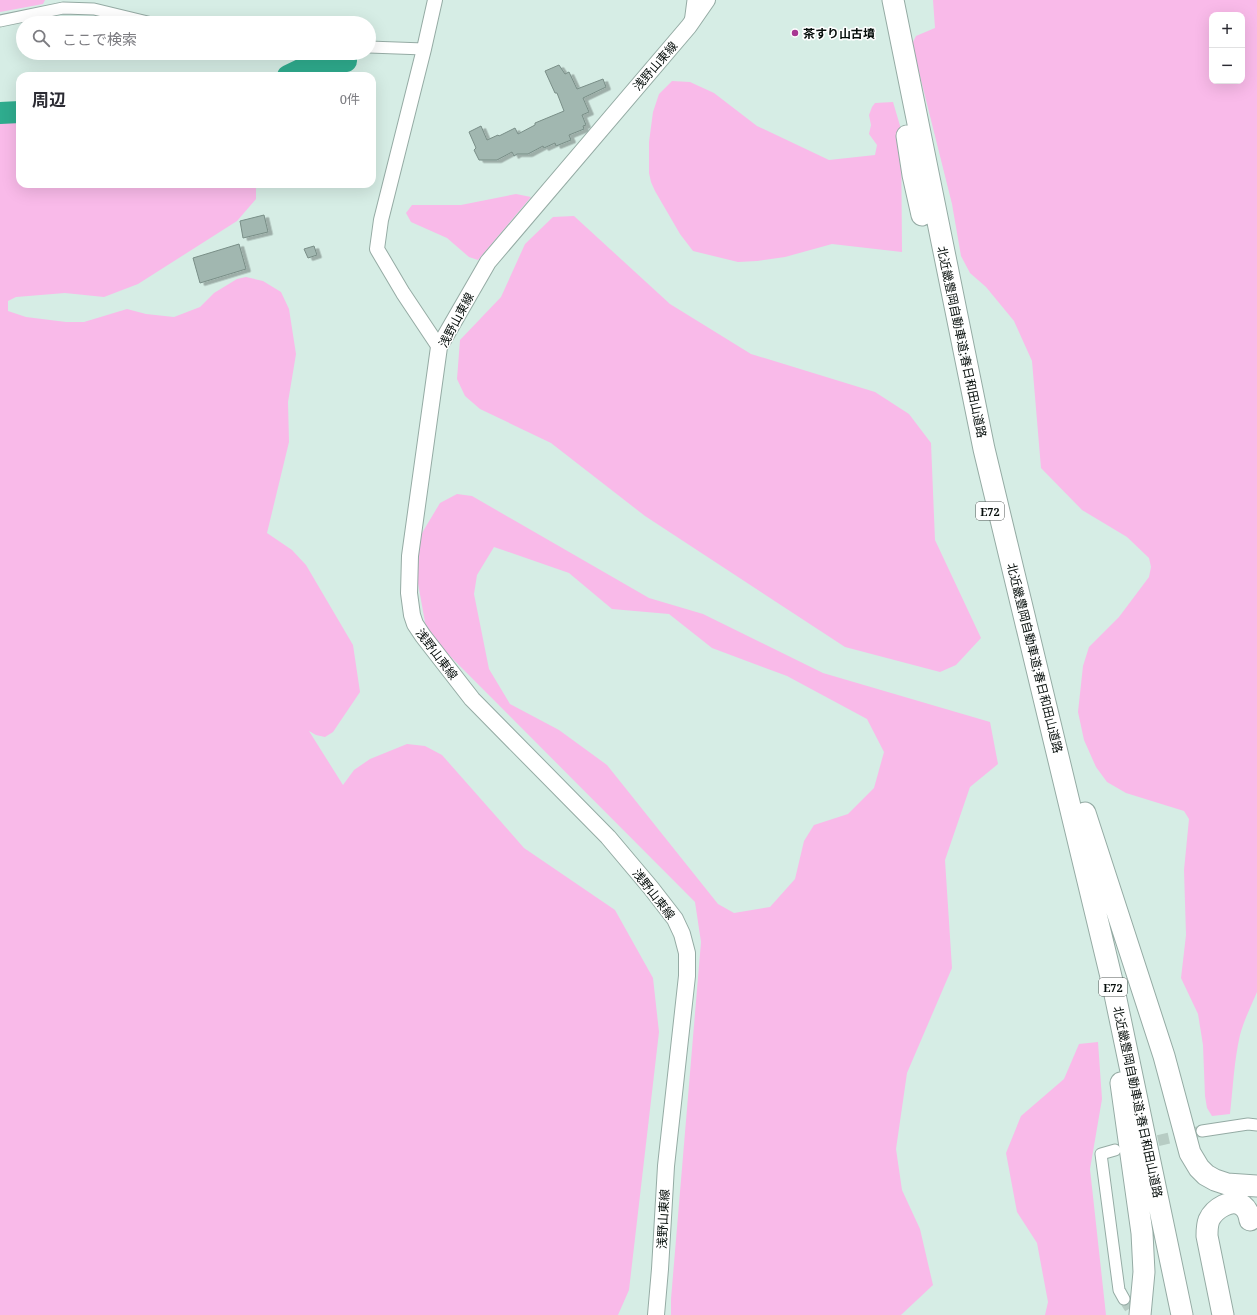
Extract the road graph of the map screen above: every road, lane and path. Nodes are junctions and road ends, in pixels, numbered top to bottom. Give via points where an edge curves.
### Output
1 (435, 0) edge
2 (693, 0) edge
3 (707, 0) edge
4 (893, 0) edge
5 (63, 4) edge
6 (19, 16) edge
7 (123, 16) edge
8 (16, 17) edge
9 (0, 21) edge
10 (689, 26) junction
11 (376, 47) edge
12 (424, 49) junction
13 (439, 347) junction
14 (1036, 662) junction
15 (1112, 1018) junction
16 (1257, 1125) edge
17 (1202, 1131) tunnel mouth
18 (1115, 1150) dead end
19 (1257, 1186) edge
20 (1250, 1220) dead end
21 (1124, 1299) tunnel mouth
22 (656, 1315) edge
23 (1140, 1315) tunnel mouth
24 (1174, 1315) edge
25 (1182, 1315) edge
26 (1223, 1315) edge

1 - 12 street
2 - 10 street
3 - 10 main road, 浅野山東線
4 - 14 highway, 北近畿豊岡自動車道;春日和田山道路 / E72 via 984,449
4 - 15 highway, 北近畿豊岡自動車道;春日和田山道路 / E72 via 904,115 913,175 975,450
5 - 6 street
5 - 7 street
8 - 9 street
10 - 13 main road, 浅野山東線 via 488,262
11 - 12 street
12 - 13 street via 381,220 377,249
13 - 22 main road, 浅野山東線 via 410,556 409,593 415,624 472,699 608,837 651,888 675,919 687,953 666,1166
14 - 19 highway via 1164,1056 1190,1153 1198,1168 1215,1180 1227,1184
14 - 25 highway, 北近畿豊岡自動車道;春日和田山道路 / E72 via 1113,985
15 - 23 highway via 1142,1233 1144,1272
15 - 24 highway, 北近畿豊岡自動車道;春日和田山道路 / E72
16 - 17 street
18 - 21 street via 1101,1154 1115,1268 1119,1290
20 - 26 highway via 1244,1207 1234,1203 1213,1213 1207,1227

